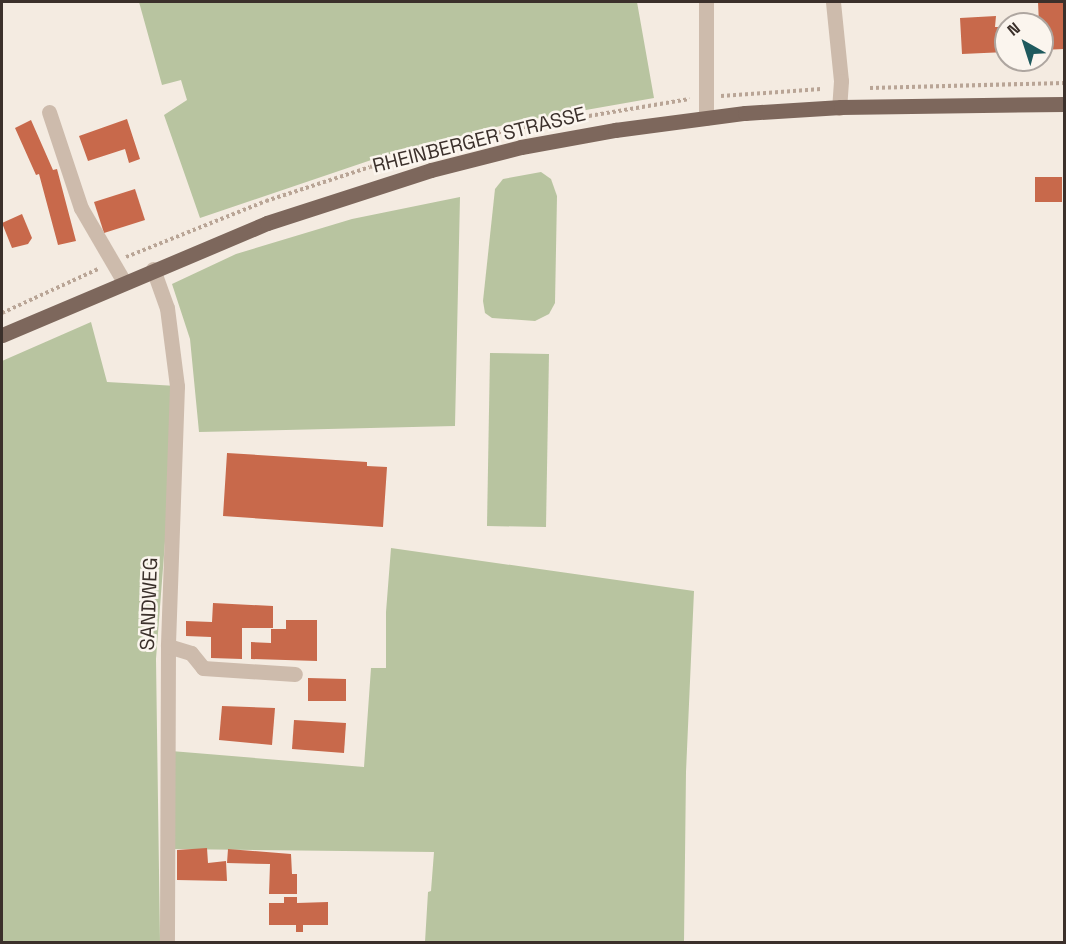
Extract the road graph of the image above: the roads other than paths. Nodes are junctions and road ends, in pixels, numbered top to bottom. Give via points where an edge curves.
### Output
1 (705, 2) edge
2 (833, 2) edge
3 (1065, 104) edge
4 (839, 108) junction
5 (49, 112) dead end
6 (706, 118) junction
7 (153, 269) junction
8 (124, 282) junction
9 (2, 334) edge
10 (168, 646) junction
11 (295, 674) dead end
12 (167, 942) edge

1 - 6 street
2 - 4 street via 841,81
3 - 4 main road, RHEINBERGER STRASSE
4 - 6 main road, RHEINBERGER STRASSE
5 - 8 street via 81,208
6 - 7 main road, RHEINBERGER STRASSE via 521,147 431,170 267,223
7 - 8 main road, RHEINBERGER STRASSE
7 - 10 street, SANDWEG via 166,308 177,386
8 - 9 main road, RHEINBERGER STRASSE
10 - 11 street via 191,653 203,668
10 - 12 street, SANDWEG

